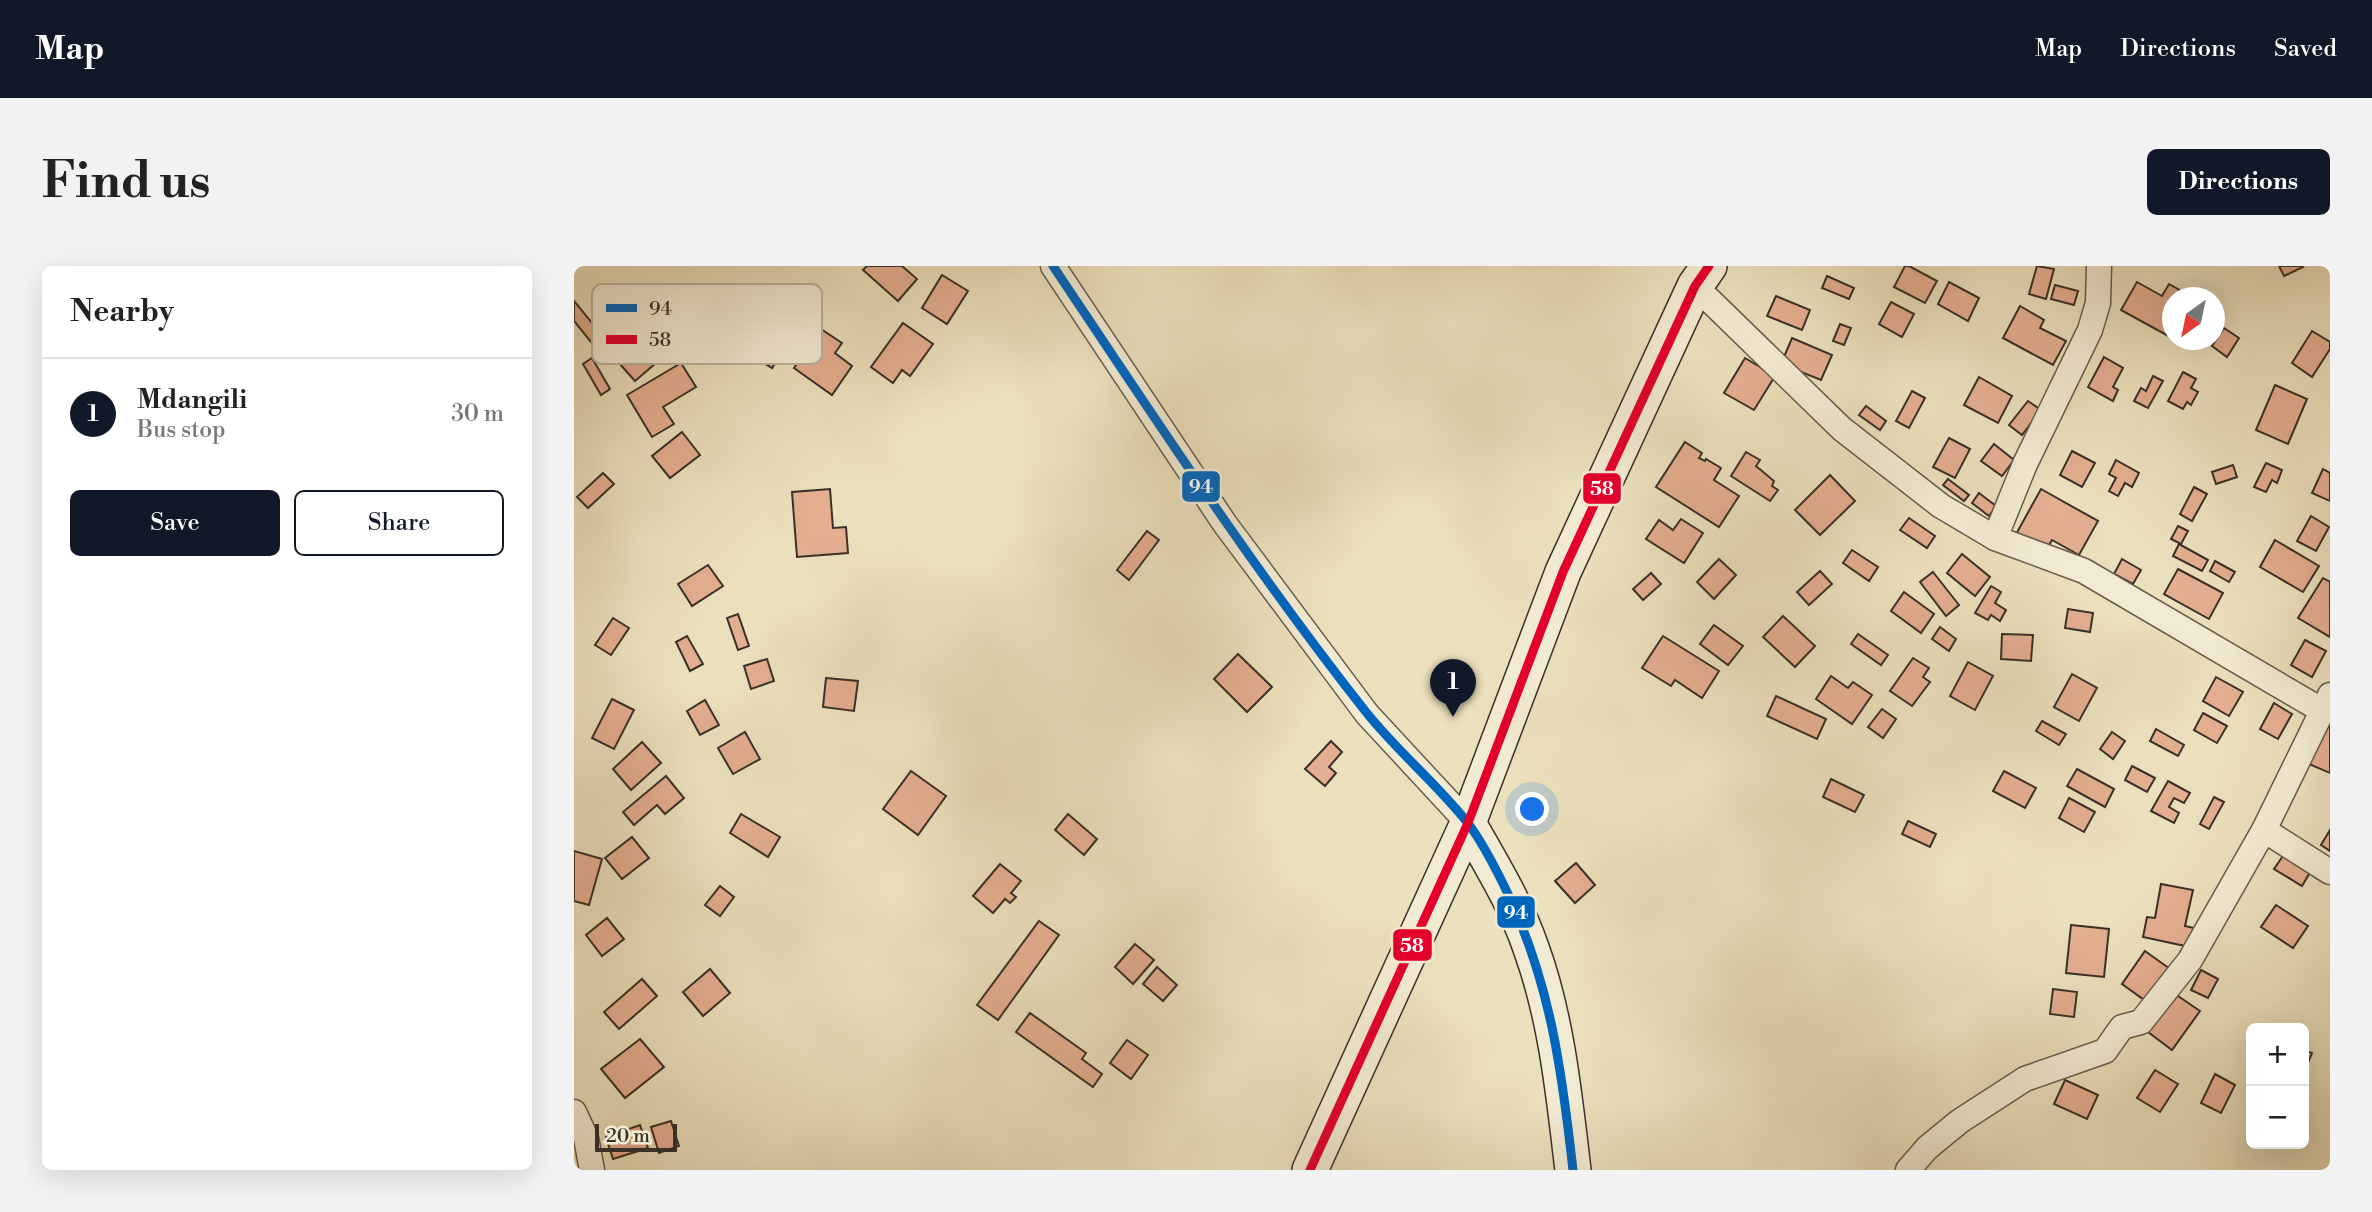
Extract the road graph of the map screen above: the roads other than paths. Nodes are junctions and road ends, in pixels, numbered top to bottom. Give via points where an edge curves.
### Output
1 (1053, 266) edge
2 (2099, 266) edge
3 (1702, 276) edge
4 (1995, 538) junction
5 (2326, 703) edge
6 (1468, 823) junction
7 (2264, 830) junction
8 (2330, 872) edge
9 (574, 1112) edge
10 (592, 1170) edge
11 (1310, 1170) edge
12 (1573, 1170) edge
13 (1908, 1170) edge

1 - 6 street via 1225,524 1367,714
2 - 4 street via 2098,303 2090,330
3 - 4 street via 1842,429 1941,506
3 - 6 main road via 1563,572
4 - 5 street via 2084,571
5 - 7 street
6 - 11 main road
6 - 12 main road via 1508,893 1547,999
7 - 8 street
7 - 13 street via 2190,960 2141,1022 2122,1027 2105,1051 2025,1079 1959,1121
9 - 10 street

